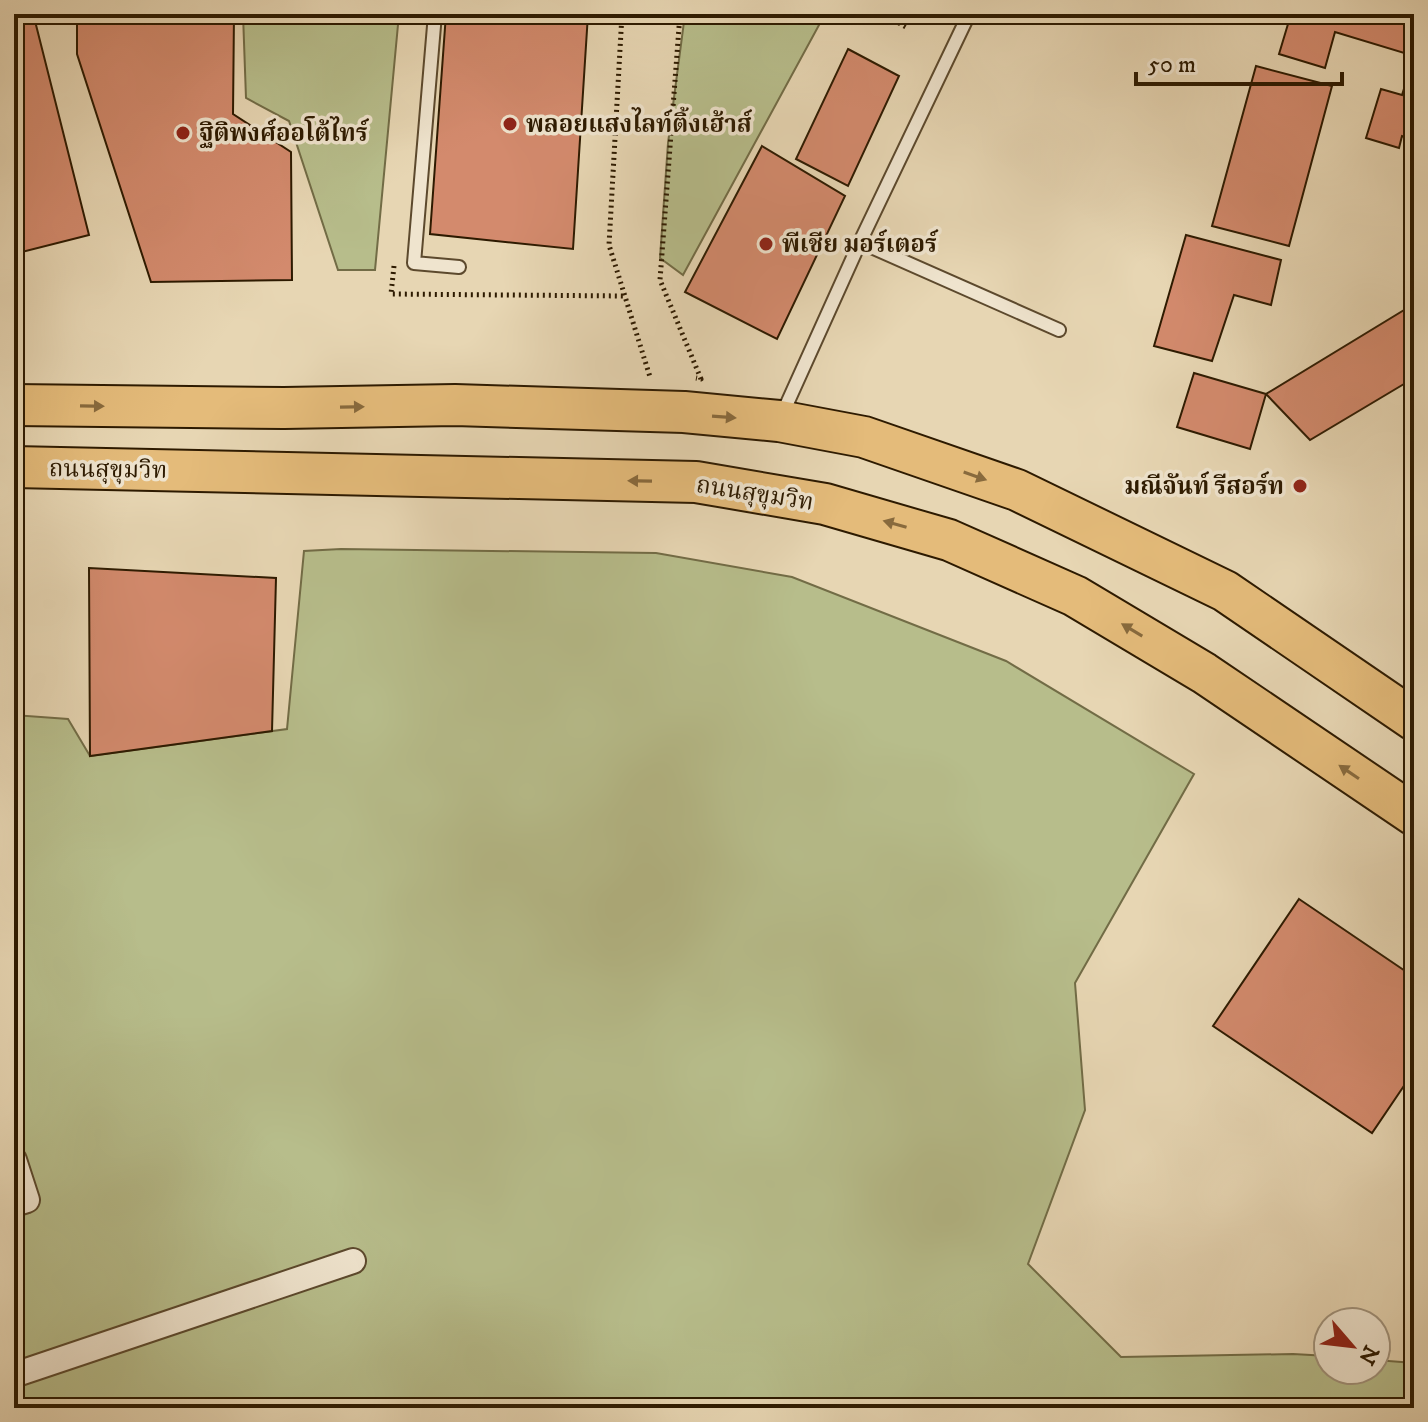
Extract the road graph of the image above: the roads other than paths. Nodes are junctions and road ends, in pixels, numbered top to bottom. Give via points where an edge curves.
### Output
1 (435, 14) edge
2 (969, 14) edge
3 (860, 242) junction
4 (459, 267) dead end
5 (1059, 330) dead end
6 (14, 405) edge
7 (284, 408) junction
8 (779, 421) junction
9 (14, 467) edge
10 (289, 473) junction
11 (1414, 720) edge
12 (1414, 815) edge
13 (14, 1160) edge
14 (14, 1204) edge
15 (353, 1261) dead end
16 (14, 1375) edge

1 - 4 lane via 414,263
2 - 3 lane
3 - 5 lane
3 - 8 lane
6 -> 7 highway
7 -> 8 highway via 455,405 684,412
7 - 10 highway
8 -> 11 highway via 864,437 1017,490 1225,591
9 - 10 highway, ถนนสุขุมวิท
12 -> 10 highway, ถนนสุขุมวิท via 1204,673 1075,596 949,540 825,504 696,482
13 - 14 street via 27,1200
15 - 16 street

